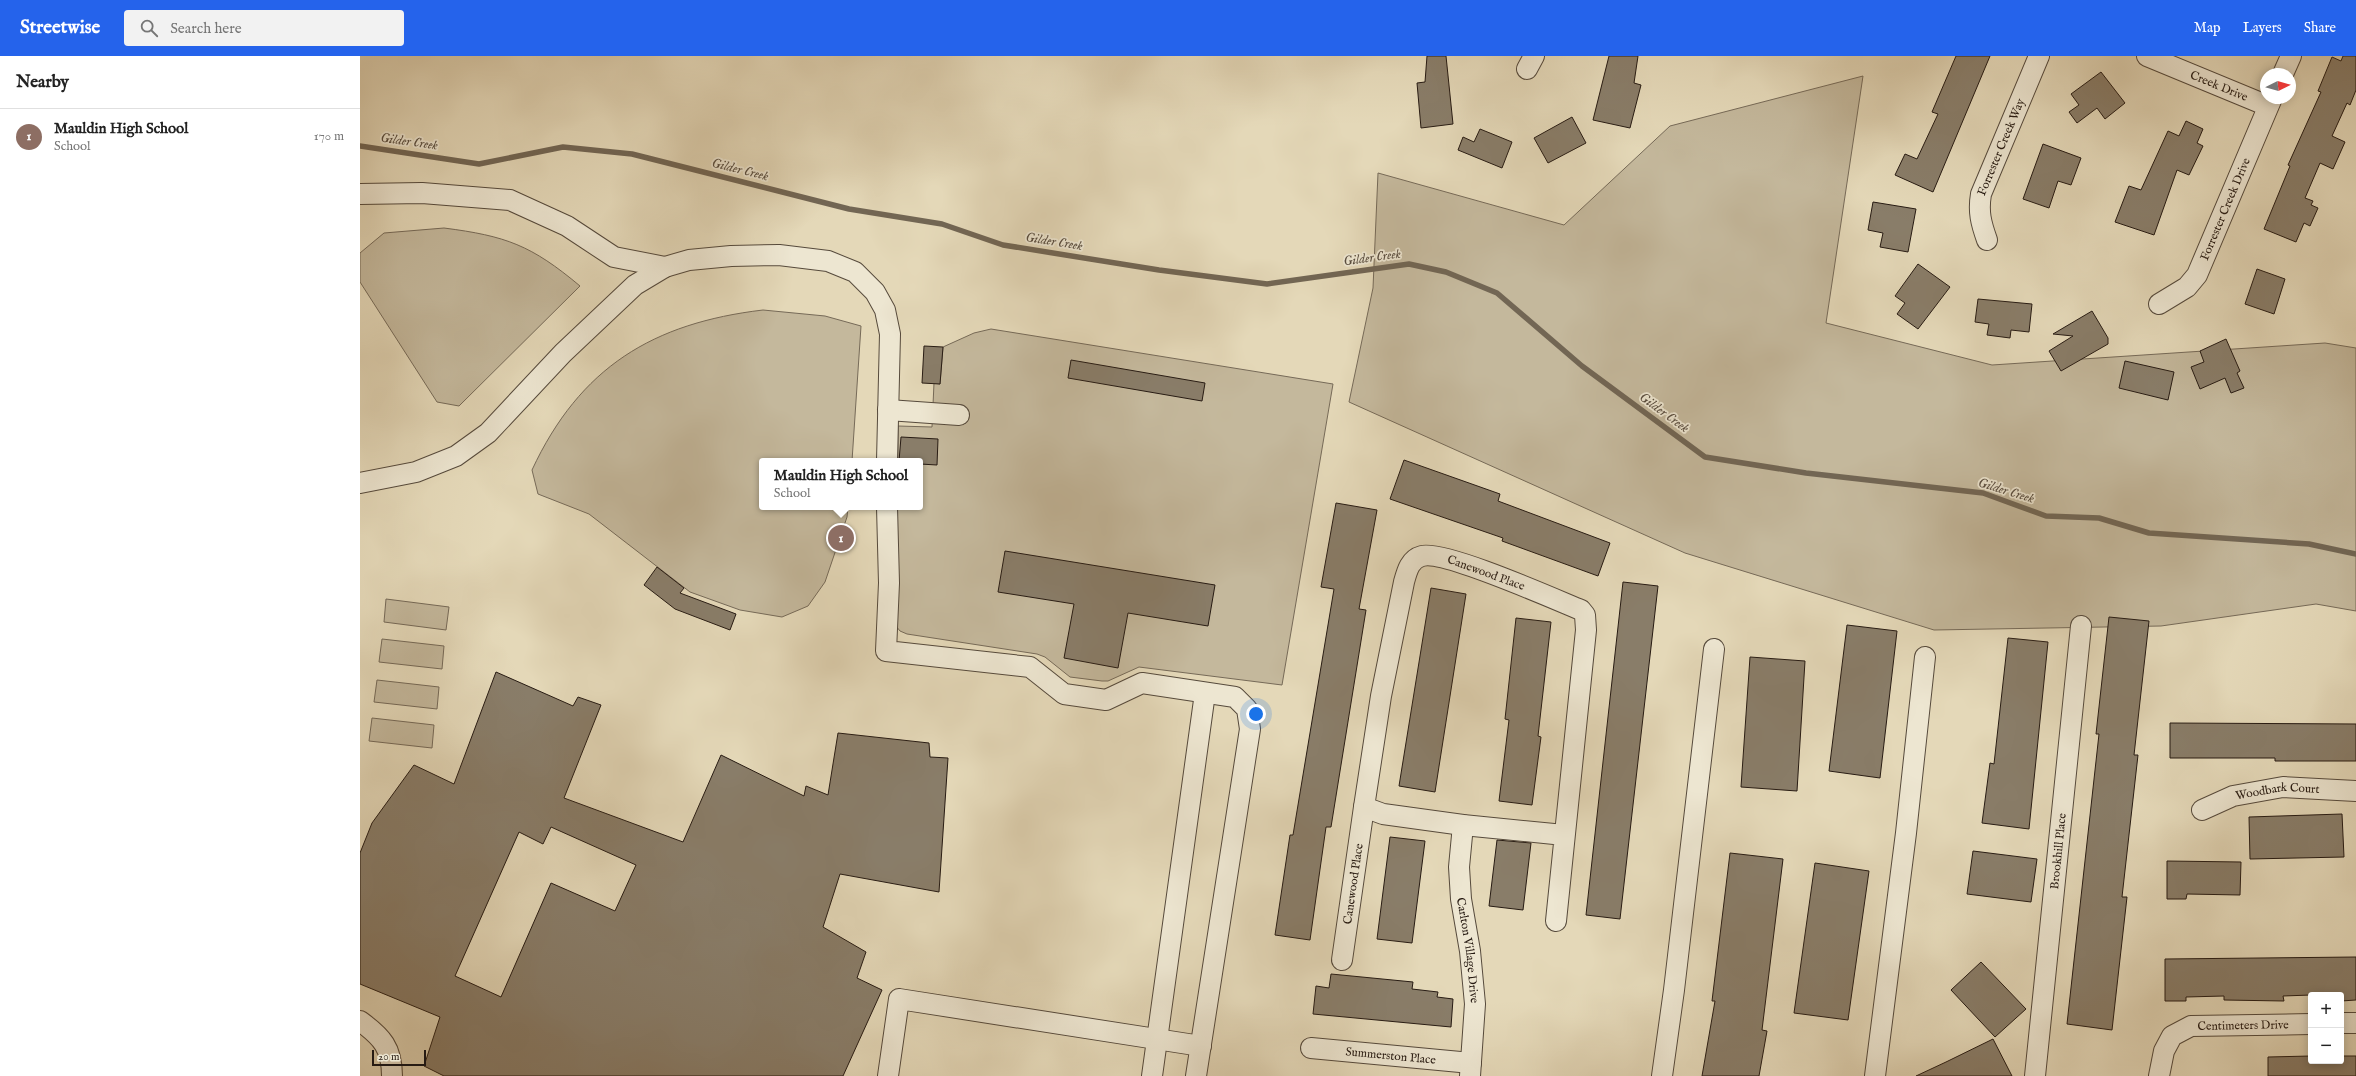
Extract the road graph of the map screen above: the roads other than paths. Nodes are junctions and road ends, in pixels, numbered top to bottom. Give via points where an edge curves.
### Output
1 (2040, 56) edge
2 (2147, 56) edge
3 (2291, 56) edge
4 (2286, 68) edge
5 (2260, 98) edge
6 (2269, 104) edge
7 (360, 194) edge
8 (1987, 240) dead end
9 (665, 268) junction
10 (2159, 304) dead end
11 (888, 410) junction
12 (959, 415) dead end
13 (887, 458) edge
14 (360, 483) edge
15 (887, 510) edge
16 (2081, 626) dead end
17 (1714, 649) dead end
18 (1925, 656) dead end
19 (1206, 693) junction
20 (2356, 791) edge
21 (1364, 807) junction
22 (2202, 810) dead end
23 (1463, 825) junction
24 (1564, 835) junction
25 (1556, 921) dead end
26 (1342, 960) dead end
27 (360, 1021) edge
28 (2344, 1023) edge
29 (2356, 1023) edge
30 (2308, 1024) edge
31 (1158, 1039) junction
32 (1201, 1046) junction
33 (1311, 1048) dead end
34 (1470, 1069) edge
35 (392, 1076) edge
36 (888, 1076) edge
37 (1152, 1076) edge
38 (1196, 1076) edge
39 (1662, 1076) edge
40 (1875, 1076) edge
41 (2035, 1076) edge
42 (2159, 1076) edge

1 - 8 street, Forrester Creek Way via 1982,194 1978,209
2 - 5 street, Creek Drive
3 - 4 street
6 - 10 street, Forrester Creek Drive via 2197,275 2186,287
7 - 9 street via 422,193 510,200 568,226 614,257
9 - 11 street via 689,260 779,255 828,261 855,272 875,292 885,310 890,334
9 - 14 street via 635,285 563,353 488,433 456,456 416,472
11 - 12 street
11 - 13 street
15 - 19 street via 889,583 886,651 1030,667 1064,694 1098,699 1106,700 1142,683
16 - 41 street, Brookhill Place
17 - 39 street
18 - 40 street via 1906,833
19 - 31 street
19 - 32 street via 1235,697 1247,709 1250,729
20 - 22 street, Woodbark Court via 2283,787 2233,796
21 - 23 street via 1383,814
21 - 24 street, Canewood Place via 1381,696 1408,568 1421,556 1436,555 1505,579 1581,610 1585,615 1586,630
21 - 26 street, Canewood Place
23 - 24 street
23 - 34 street, Carlton Village Drive via 1459,867 1461,899 1470,951 1475,1004
24 - 25 street, Canewood Place
27 - 35 street via 374,1031 389,1052
28 - 29 street
30 - 42 street, Centimeters Drive via 2191,1026 2172,1036 2164,1051
31 - 32 street
31 - 36 street via 899,999
31 - 37 street
32 - 38 street
33 - 34 street, Summerston Place

